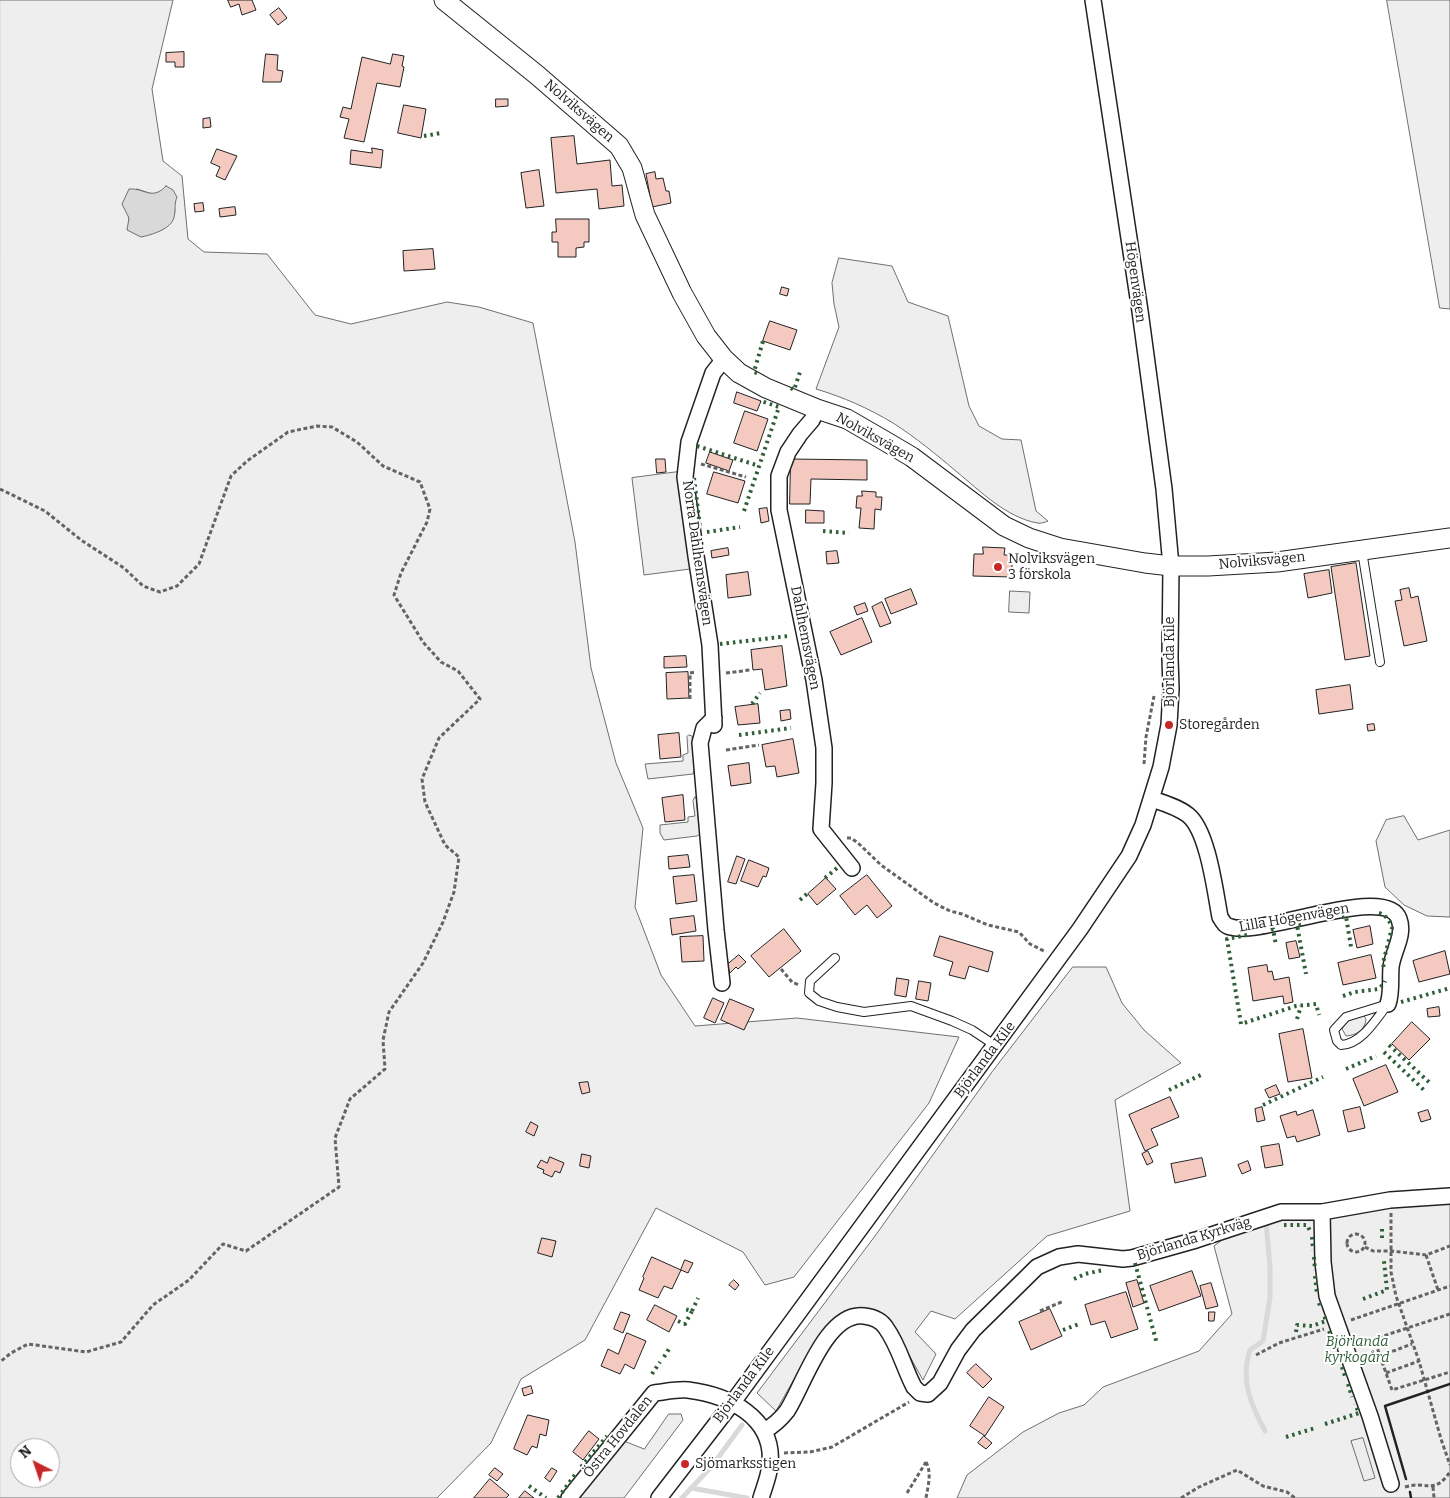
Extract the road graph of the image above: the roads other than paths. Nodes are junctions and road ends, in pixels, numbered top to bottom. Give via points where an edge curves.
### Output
1 (444, 0) edge
2 (1093, 0) edge
3 (724, 359) junction
4 (817, 409) junction
5 (1450, 538) edge
6 (1362, 551) junction
7 (1171, 566) junction
8 (1380, 662) dead end
9 (1152, 799) junction
10 (852, 868) dead end
11 (835, 958) dead end
12 (722, 983) dead end
13 (1388, 1004) junction
14 (996, 1046) junction
15 (1450, 1196) edge
16 (1322, 1212) junction
17 (733, 1402) junction
18 (764, 1431) junction
19 (1391, 1484) road end
20 (569, 1498) edge
21 (659, 1498) edge
22 (761, 1498) edge

1 - 3 street, Nolviksvägen via 619,146 632,168 645,215 682,293 706,336
2 - 7 street, Högenvägen via 1140,310
3 - 4 street, Nolviksvägen via 739,373 766,388
3 - 12 street, Norra Dahlhemsvägen via 707,387 689,442 685,477 710,645 714,722 704,728 700,743
4 - 7 street, Nolviksvägen via 847,419 912,457 1004,526 1030,538 1060,548
4 - 10 street, Dahlhemsvägen via 788,452 779,476 779,510 814,680 824,748 822,829
5 - 6 street, Nolviksvägen
6 - 7 street, Nolviksvägen via 1277,562
6 - 8 lane
7 - 9 street, Björlanda Kile via 1169,725
9 - 13 street, Lilla Högenvägen via 1188,814 1195,822 1204,838 1220,917 1232,928 1266,925 1356,907 1389,908 1394,912 1399,917 1401,930 1391,966
9 - 14 street, Björlanda Kile via 1129,856
11 - 14 lane via 810,981 809,993 819,1001 864,1012 911,1006 972,1030
13 - 13 lane via 1346,1017 1334,1030 1337,1041 1347,1045 1361,1037
14 - 17 street, Björlanda Kile
15 - 16 street, Björlanda Kyrkväg via 1390,1200
16 - 18 street, Björlanda Kyrkväg via 1280,1212 1132,1258 1078,1254 1058,1257 1037,1267 973,1330 935,1390 928,1394 920,1393 914,1386 886,1328 878,1319 858,1315 845,1320 824,1344 779,1421
16 - 19 street via 1327,1296
17 - 18 street
17 - 20 street, Östra Hovdalen via 686,1390 654,1393
17 - 21 street, Björlanda Kile
18 - 22 street via 770,1466

